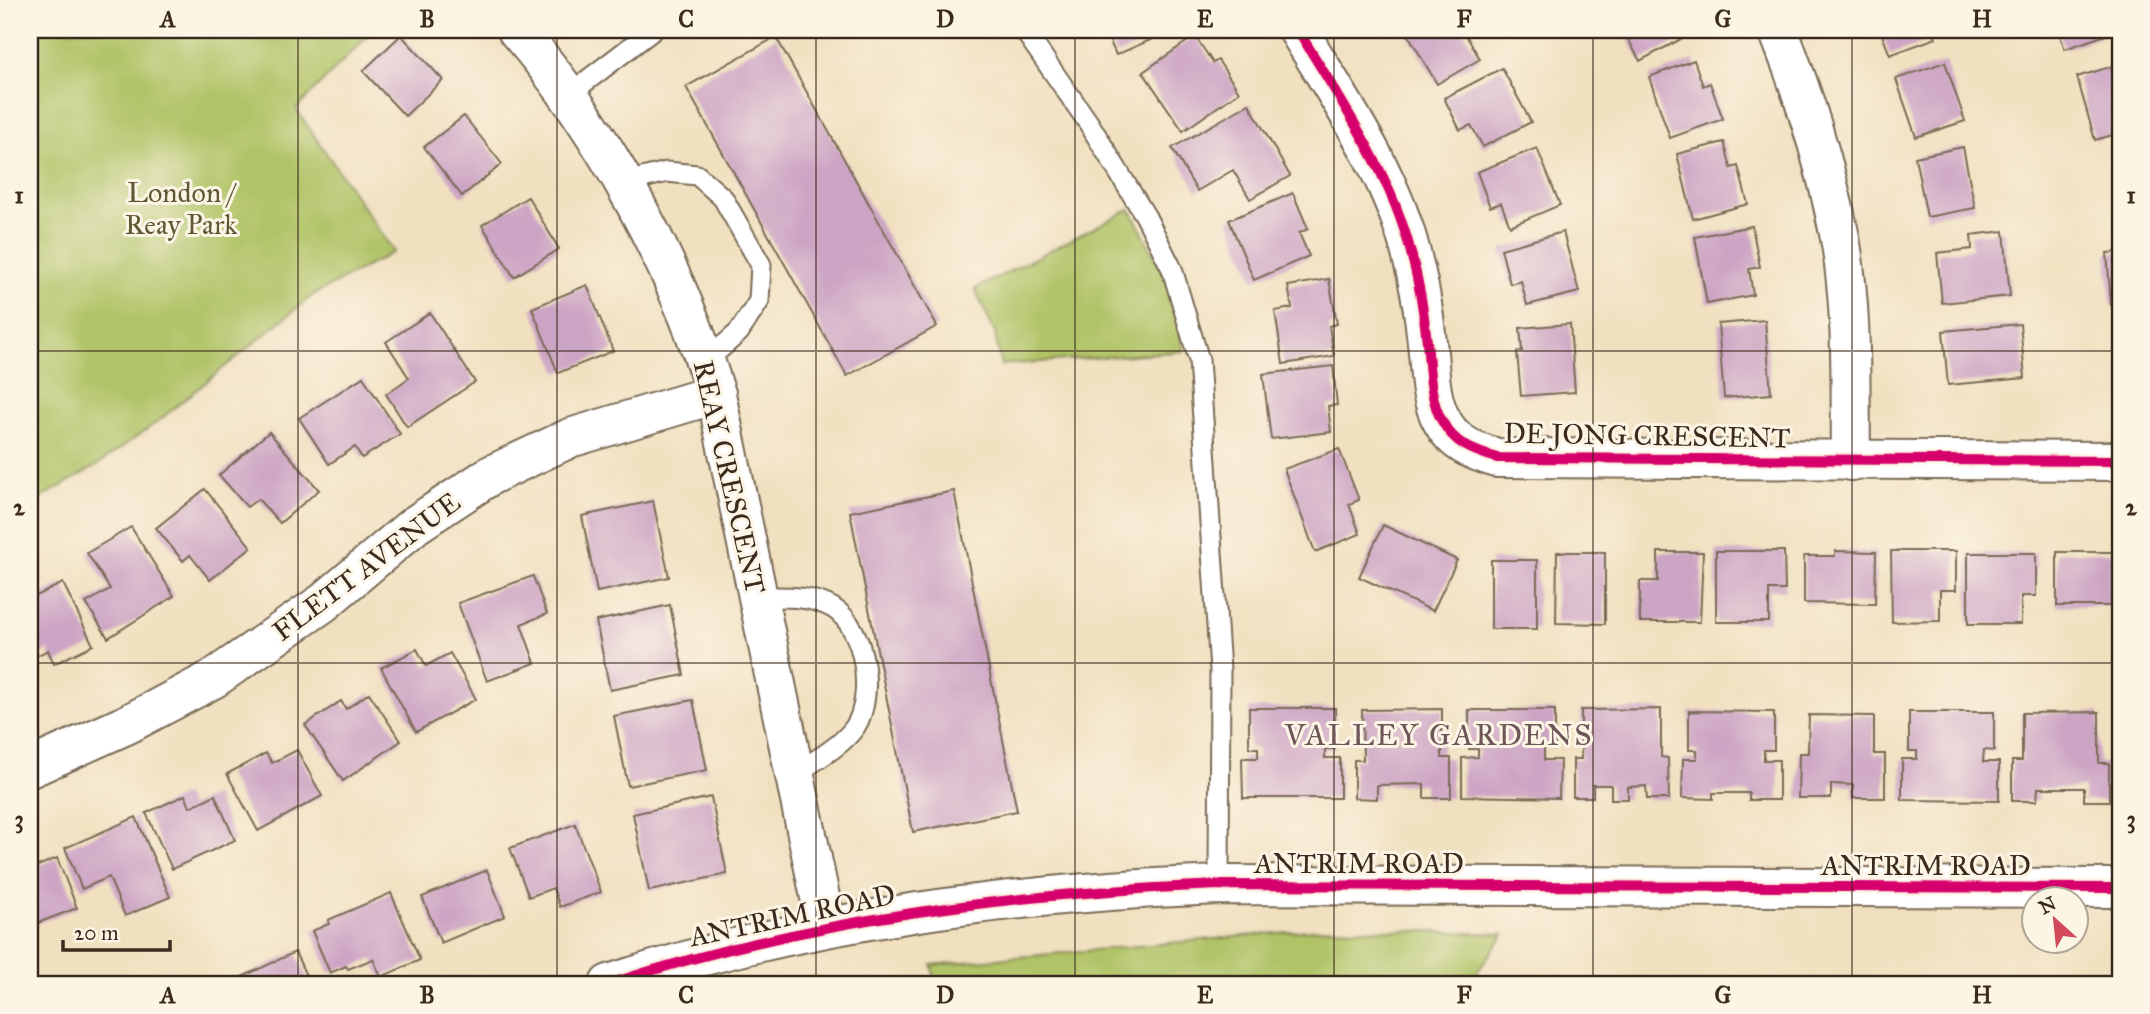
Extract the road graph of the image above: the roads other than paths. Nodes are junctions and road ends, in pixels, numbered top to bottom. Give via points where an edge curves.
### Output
1 (517, 30) edge
2 (653, 30) edge
3 (1024, 30) edge
4 (1298, 30) edge
5 (1778, 30) edge
6 (568, 95) junction
7 (622, 183) junction
8 (711, 378) junction
9 (1851, 461) junction
10 (2120, 461) edge
11 (759, 597) junction
12 (30, 768) edge
13 (795, 774) junction
14 (1219, 885) junction
15 (2120, 888) edge
16 (826, 926) junction
17 (609, 984) edge

1 - 6 street, REAY CRESCENT
2 - 6 lane
3 - 14 lane via 1082,112 1146,217 1172,269 1199,360 1220,670
4 - 9 street, DE JONG CRESCENT via 1356,127 1411,251 1433,396 1453,438 1497,458
5 - 9 street via 1805,102 1840,240 1850,334
6 - 7 street, REAY CRESCENT
7 - 8 street, REAY CRESCENT via 658,251
7 - 8 lane via 667,172 697,175 723,198 761,265 759,301
8 - 11 street, REAY CRESCENT
8 - 12 street, FLETT AVENUE via 491,475 415,525 323,603 213,679
9 - 10 street, DE JONG CRESCENT
11 - 13 street, REAY CRESCENT
11 - 13 lane via 806,597 835,609 855,635 865,669 866,704 855,727
13 - 16 street, REAY CRESCENT
14 - 15 street, ANTRIM ROAD
14 - 16 street, ANTRIM ROAD via 1086,890
16 - 17 street, ANTRIM ROAD

